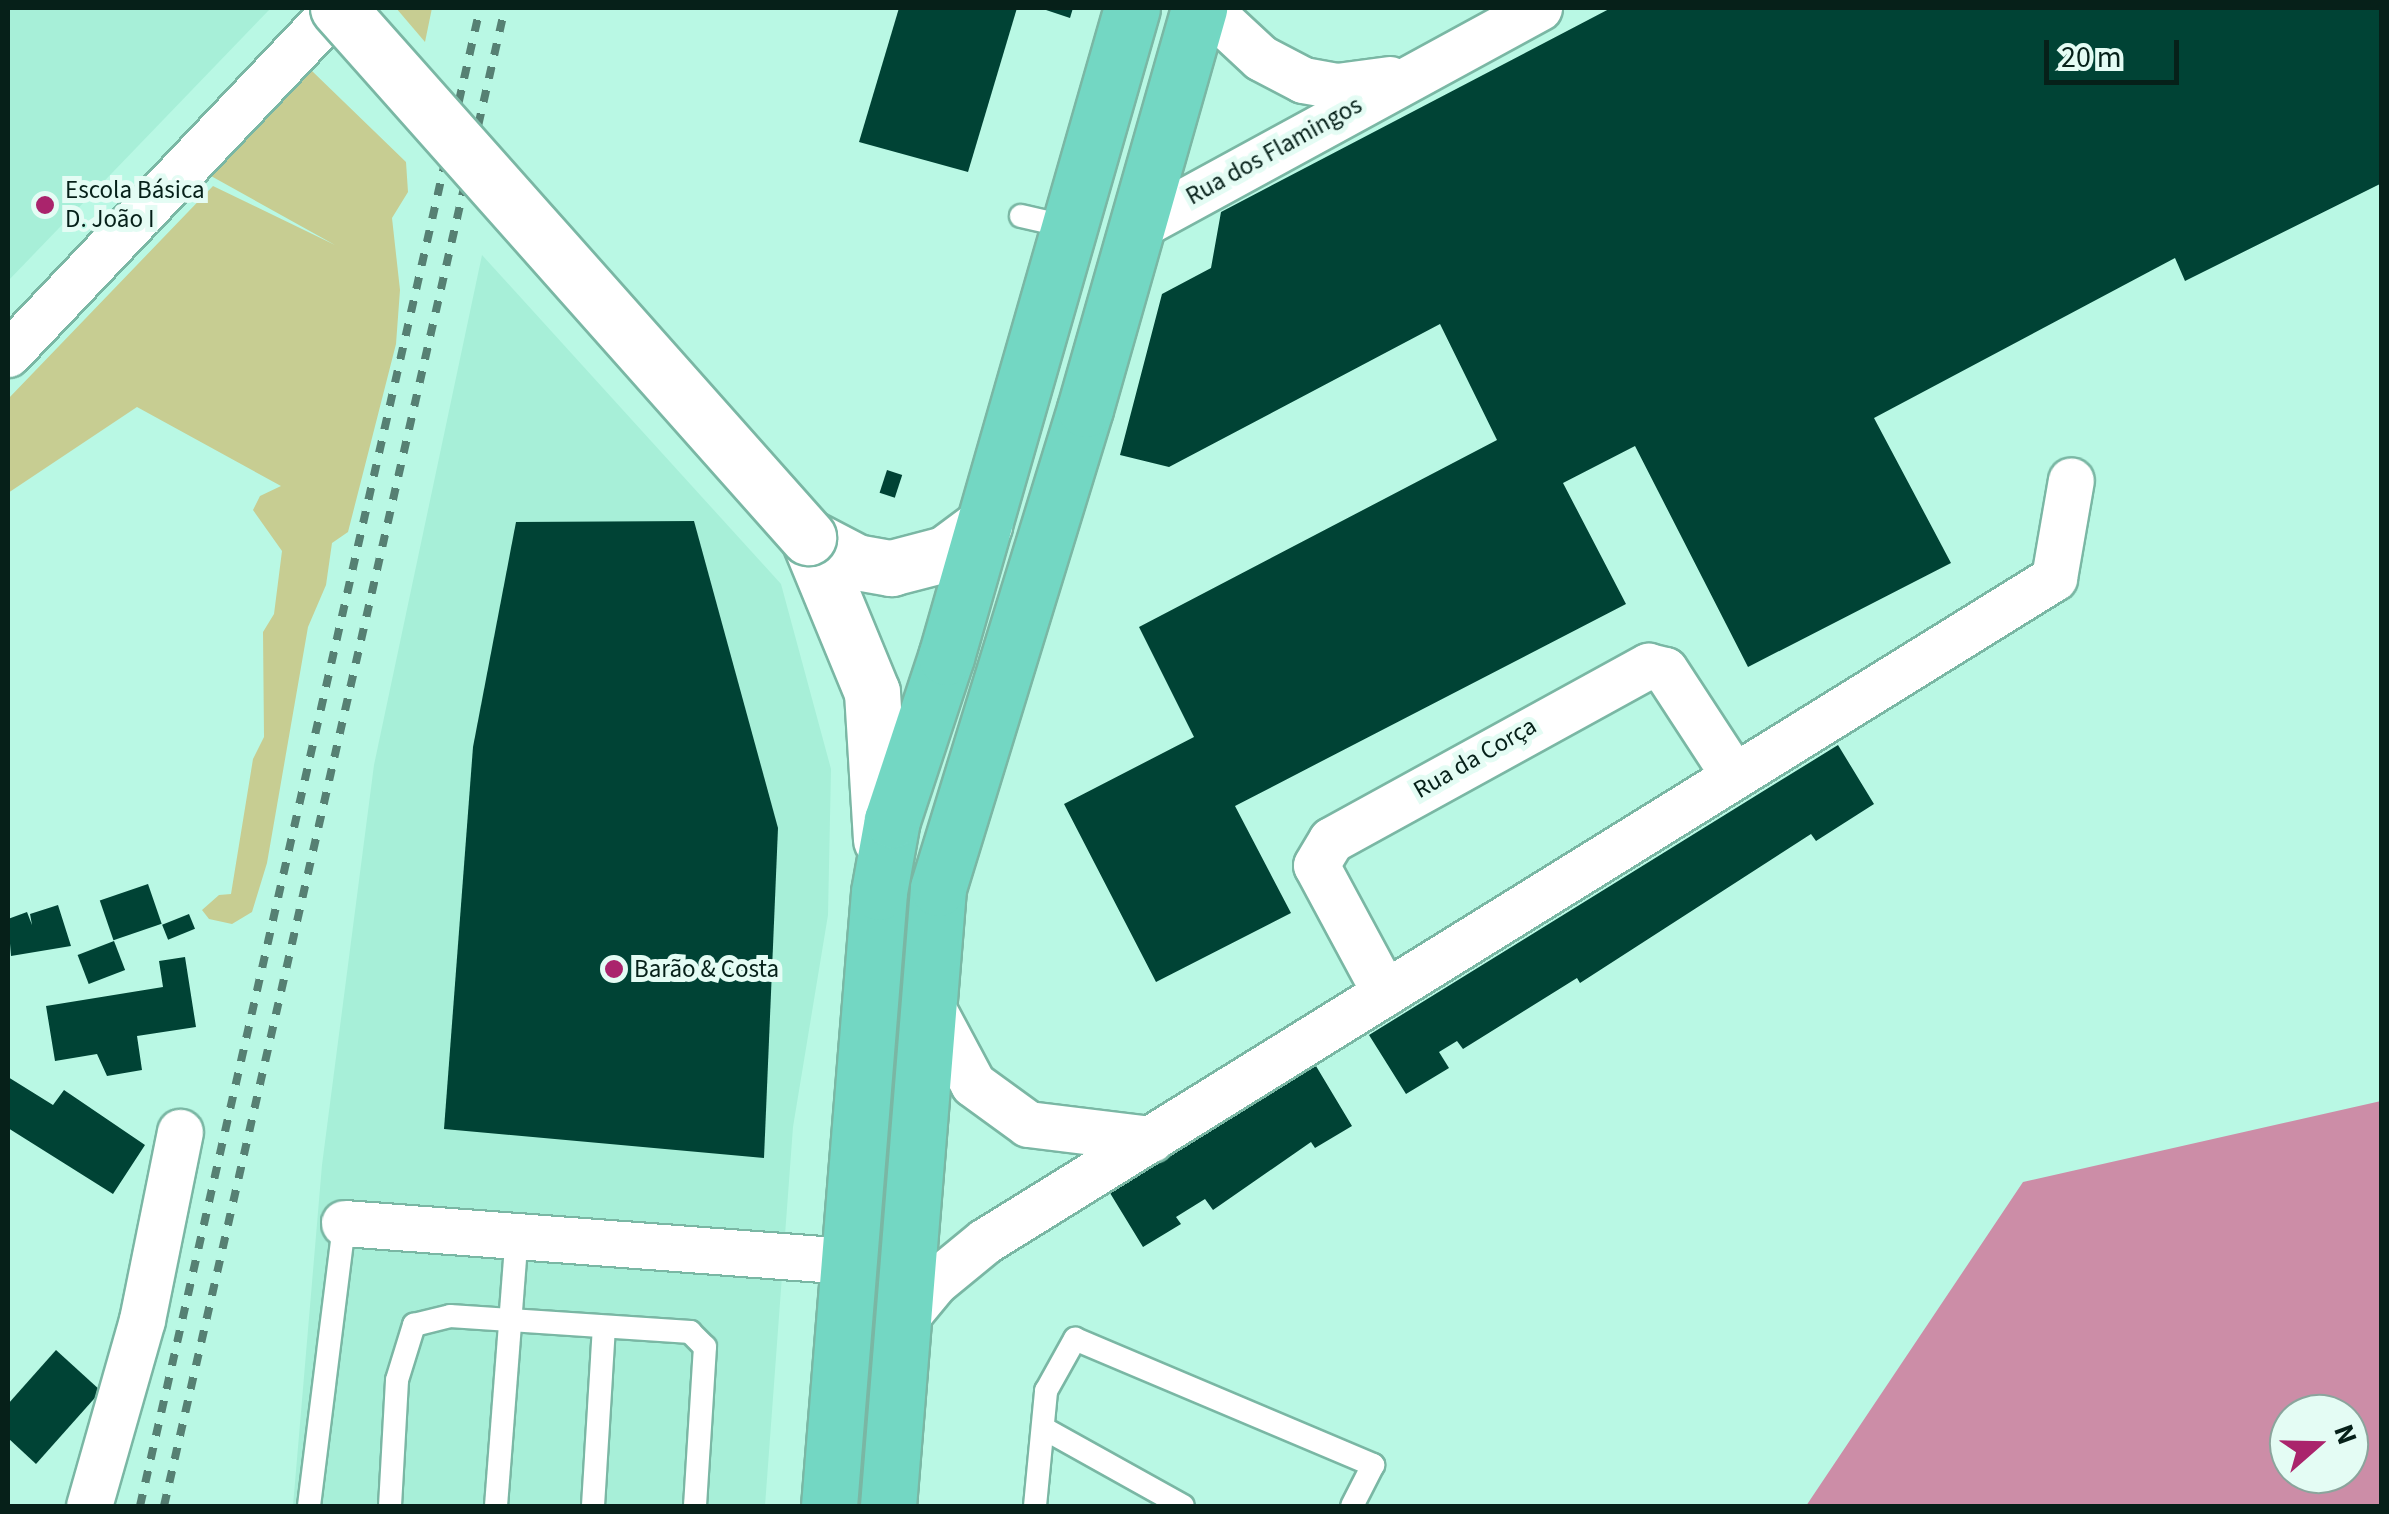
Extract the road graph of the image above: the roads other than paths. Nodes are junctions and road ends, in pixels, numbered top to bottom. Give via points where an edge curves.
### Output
1 (337, 8) edge
2 (1132, 8) edge
3 (1200, 8) edge
4 (1218, 8) edge
5 (1538, 8) edge
6 (1412, 76) junction
7 (1137, 227) junction
8 (8, 354) edge
9 (2070, 480) dead end
10 (984, 525) junction
11 (808, 537) junction
12 (1734, 776) junction
13 (879, 892) junction
14 (925, 994) junction
15 (1385, 994) junction
16 (180, 1132) dead end
17 (1151, 1139) junction
18 (344, 1223) joint
19 (517, 1236) junction
20 (848, 1262) junction
21 (902, 1322) junction
22 (509, 1323) junction
23 (604, 1328) junction
24 (1043, 1428) junction
25 (90, 1506) edge
26 (309, 1506) edge
27 (390, 1506) edge
28 (496, 1506) edge
29 (593, 1506) edge
30 (695, 1506) edge
31 (829, 1506) edge
32 (888, 1506) edge
33 (1035, 1506) edge
34 (1183, 1506) edge
35 (1352, 1506) edge

1 - 8 street
1 - 11 main road, bridge
2 - 10 main road via 1045,222
3 - 7 main road
4 - 6 street, Rua dos Flamingos via 1220,21 1261,58 1302,80 1337,86
5 - 6 street, Rua dos Flamingos
6 - 7 street, Rua dos Flamingos
7 - 14 main road via 960,805 930,930
9 - 12 street via 2054,578
10 - 11 main road via 933,560 891,568 856,562
10 - 13 main road via 892,820
11 - 13 main road via 872,692 883,792
12 - 15 street
12 - 15 street, Rua da Corça via 1665,670 1648,666 1331,840 1316,865
13 - 20 main road
14 - 17 street via 973,1084 1028,1124
14 - 21 main road
15 - 17 street
16 - 25 street via 142,1320
17 - 21 street via 953,1264
18 - 19 street
18 - 26 lane
19 - 20 street
19 - 22 lane
20 - 31 main road
21 - 32 main road
22 - 23 lane
22 - 27 lane via 450,1316 414,1325 398,1380
22 - 28 lane
23 - 29 lane
23 - 30 lane via 690,1332 705,1347
24 - 33 lane
24 - 34 lane
24 - 35 lane via 1046,1392 1075,1339 1373,1465

